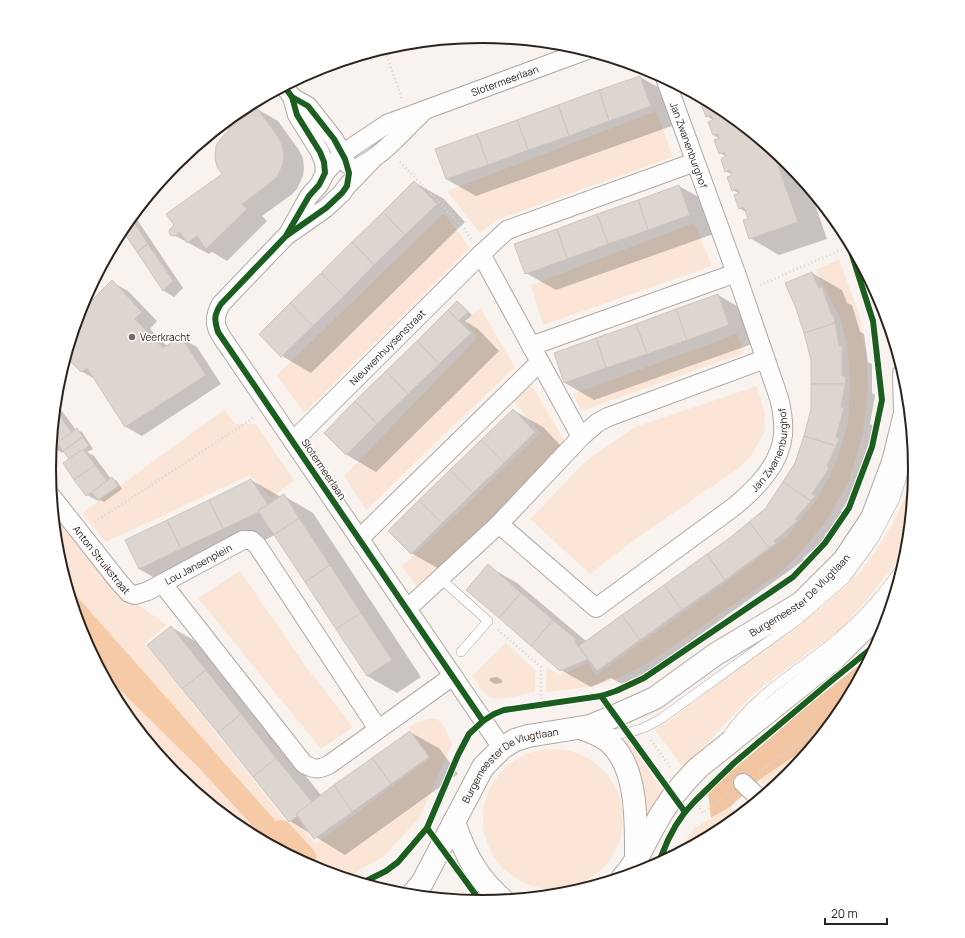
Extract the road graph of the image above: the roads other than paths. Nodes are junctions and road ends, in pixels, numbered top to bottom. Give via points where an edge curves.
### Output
1 (576, 54) edge
2 (668, 85) edge
3 (288, 92) edge
4 (415, 114) junction
5 (372, 160) junction
6 (695, 162) junction
7 (334, 164) junction
8 (347, 186) junction
9 (286, 236) junction
10 (481, 254) junction
11 (736, 273) junction
12 (531, 346) junction
13 (765, 359) junction
14 (540, 362) junction
15 (905, 413) edge
16 (581, 437) junction
17 (293, 441) junction
18 (908, 457) edge
19 (58, 504) edge
20 (499, 524) junction
21 (359, 539) junction
22 (895, 575) edge
23 (440, 578) junction
24 (162, 583) junction
25 (886, 605) edge
26 (407, 609) junction
27 (461, 652) dead end
28 (453, 676) junction
29 (581, 728) junction
30 (378, 729) junction
31 (502, 748) junction
32 (716, 753) junction
33 (743, 784) road end
34 (756, 795) edge
35 (454, 822) junction
36 (636, 859) junction
37 (630, 868) edge
38 (417, 890) edge
39 (497, 894) edge

1 - 4 street, Slotermeerlaan
2 - 6 street, Jan Zwanenburghof
3 - 7 street via 297,115 320,152
4 - 5 street, Slotermeerlaan via 386,148
4 - 7 street, Slotermeerlaan via 387,124
5 - 7 street, Slotermeerlaan via 360,166
5 - 8 street, Slotermeerlaan
6 - 10 street, Nieuwenhuysenstraat via 507,230
6 - 11 street, Jan Zwanenburghof
7 - 8 street via 349,173
7 - 9 street, Slotermeerlaan via 309,196
8 - 9 street, Slotermeerlaan via 326,208
9 - 17 street, Slotermeerlaan via 221,304 215,322 218,332
10 - 12 street
10 - 17 street, Nieuwenhuysenstraat
11 - 12 street
11 - 13 street, Jan Zwanenburghof
12 - 14 street
13 - 16 street via 608,417
13 - 20 street, Jan Zwanenburghof via 783,414 783,436 778,454 767,474 753,491 735,506 596,608
14 - 16 street
14 - 21 street
15 - 29 main road, Burgemeester De Vlugtlaan via 893,462 872,518 844,560 801,603 716,654 664,692 615,716
16 - 20 street
17 - 21 street, Slotermeerlaan
18 - 29 lane, Burgemeester De Vlugtlaan via 895,499 874,539 846,578 799,619 662,718 643,728 618,734
19 - 24 street, Anton Struikstraat via 129,593 136,595
20 - 23 street
21 - 26 street, Slotermeerlaan
22 - 32 lane via 868,609 835,641 765,693 747,710
23 - 26 street
23 - 27 lane via 488,622
24 - 30 street, Lou Jansenplein via 304,764 312,769 322,768
24 - 30 street, Lou Jansenplein via 243,540 252,540
25 - 32 main road via 834,659
26 - 28 street, Slotermeerlaan
28 - 30 street, Lou Jansenplein
28 - 31 street, Slotermeerlaan
29 - 31 main road, Burgemeester De Vlugtlaan via 528,736
29 - 36 main road via 609,742 625,765 632,793
31 - 35 main road, Burgemeester De Vlugtlaan via 483,767
32 - 36 main road via 699,766 680,797 651,830
33 - 34 street
35 - 38 main road, Burgemeester De Vlugtlaan
35 - 39 main road via 471,863 485,883
36 - 37 main road

